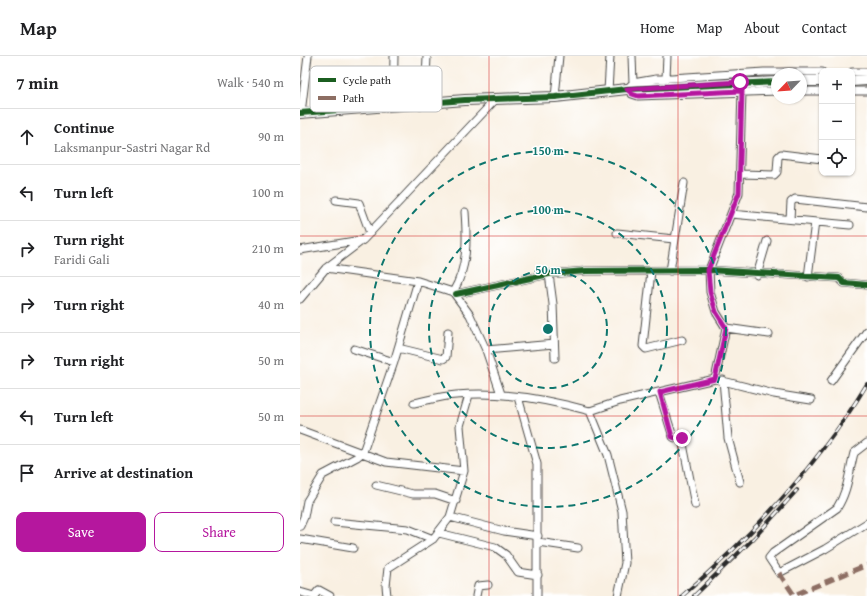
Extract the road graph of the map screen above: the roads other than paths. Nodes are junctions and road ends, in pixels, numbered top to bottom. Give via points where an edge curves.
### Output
1 (308, 56) edge
2 (394, 56) edge
3 (427, 56) edge
4 (559, 56) edge
5 (610, 56) edge
6 (632, 56) edge
7 (667, 56) edge
8 (394, 66) edge
9 (427, 66) edge
10 (819, 72) edge
11 (855, 72) edge
12 (867, 72) edge
13 (666, 78) junction
14 (867, 80) edge
15 (807, 81) edge
16 (819, 81) edge
17 (855, 81) edge
18 (771, 82) edge
19 (633, 87) junction
20 (608, 91) junction
21 (742, 91) junction
22 (771, 91) edge
23 (807, 91) edge
24 (819, 91) edge
25 (855, 91) edge
26 (867, 91) edge
27 (555, 96) junction
28 (495, 100) junction
29 (442, 102) edge
30 (313, 112) edge
31 (300, 113) edge
32 (819, 159) edge
33 (740, 174) junction
34 (684, 183) dead end
35 (336, 200) dead end
36 (867, 207) edge
37 (465, 212) dead end
38 (731, 214) junction
39 (790, 219) junction
40 (815, 222) junction
41 (850, 225) dead end
42 (370, 233) junction
43 (617, 233) dead end
44 (674, 239) junction
45 (363, 240) junction
46 (767, 241) dead end
47 (300, 250) edge
48 (326, 268) junction
49 (708, 270) junction
50 (651, 271) junction
51 (670, 271) junction
52 (549, 274) junction
53 (757, 275) junction
54 (808, 277) junction
55 (418, 281) junction
56 (867, 285) edge
57 (454, 293) junction
58 (300, 299) edge
59 (726, 328) junction
60 (867, 331) edge
61 (448, 332) dead end
62 (768, 334) dead end
63 (682, 340) dead end
64 (554, 344) junction
65 (398, 348) junction
66 (354, 349) dead end
67 (486, 350) junction
68 (555, 358) dead end
69 (394, 362) junction
70 (715, 379) junction
71 (723, 380) junction
72 (831, 381) dead end
73 (660, 392) junction
74 (501, 394) junction
75 (469, 395) junction
76 (518, 397) junction
77 (811, 400) dead end
78 (414, 403) dead end
79 (590, 410) junction
80 (300, 430) edge
81 (867, 443) edge
82 (363, 452) junction
83 (464, 471) junction
84 (740, 482) dead end
85 (376, 485) dead end
86 (456, 501) junction
87 (695, 506) dead end
88 (450, 517) junction
89 (334, 522) dead end
90 (867, 523) edge
91 (300, 526) edge
92 (439, 533) junction
93 (300, 539) edge
94 (433, 539) junction
95 (538, 539) junction
96 (353, 548) dead end
97 (578, 548) dead end
98 (538, 575) junction
99 (488, 585) dead end
100 (300, 592) edge
101 (314, 596) edge
102 (330, 596) edge
103 (387, 596) edge
104 (476, 596) edge
105 (537, 596) edge
106 (618, 596) edge

1 - 31 street
2 - 8 street
3 - 9 street
4 - 27 street
5 - 20 street
6 - 19 street
7 - 13 street
10 - 13 street via 764,72
11 - 12 street
13 - 19 street
14 - 17 street
15 - 16 street
18 - 19 street
19 - 20 street
19 - 21 street via 632,94 638,96
20 - 27 street
21 - 22 street
21 - 33 street
23 - 24 street
25 - 26 street
27 - 28 street
28 - 29 street
28 - 42 street
30 - 31 street
32 - 33 street via 781,154 778,157 778,172 774,175
33 - 38 street via 739,193
34 - 44 street
35 - 42 street via 359,203
36 - 39 street via 795,199 791,202
37 - 57 street via 467,249
38 - 39 street
38 - 49 street
39 - 40 street
40 - 41 street
40 - 54 street
42 - 45 street
43 - 44 street
44 - 51 street
45 - 47 street
45 - 48 street
46 - 53 street
48 - 55 street
48 - 58 street
49 - 51 street
49 - 53 street
49 - 59 street via 710,292 716,312
50 - 51 street
50 - 52 street
50 - 63 street via 644,348
52 - 57 street
52 - 64 street
53 - 54 street
54 - 56 street via 839,278 844,283
55 - 57 street
55 - 65 street
57 - 67 street via 470,315
59 - 62 street
59 - 70 street
60 - 72 street
61 - 65 street via 446,357 443,359
64 - 67 street
64 - 68 street
65 - 69 street
66 - 69 street
67 - 74 street
69 - 82 street
70 - 71 street
70 - 73 street
71 - 77 street via 774,394
71 - 84 street via 728,438
73 - 79 street
73 - 87 street via 672,437 682,438
74 - 75 street
74 - 76 street
75 - 78 street
75 - 83 street via 460,426
76 - 79 street
76 - 95 street via 538,464
79 - 106 street via 608,455 622,511 625,563
80 - 82 street
81 - 90 street via 854,453 851,474 837,508 773,553 770,561 779,573
82 - 83 street via 386,462
82 - 91 street via 323,475 307,500
83 - 86 street
85 - 86 street via 413,494 436,494
86 - 88 street
88 - 92 street
88 - 95 street
89 - 94 street via 408,529
92 - 94 street
92 - 98 street via 496,547 506,555 518,572
93 - 96 street
94 - 103 street via 388,568
95 - 97 street
95 - 98 street
98 - 105 street
99 - 104 street via 478,586
100 - 101 street
101 - 102 street via 320,590

